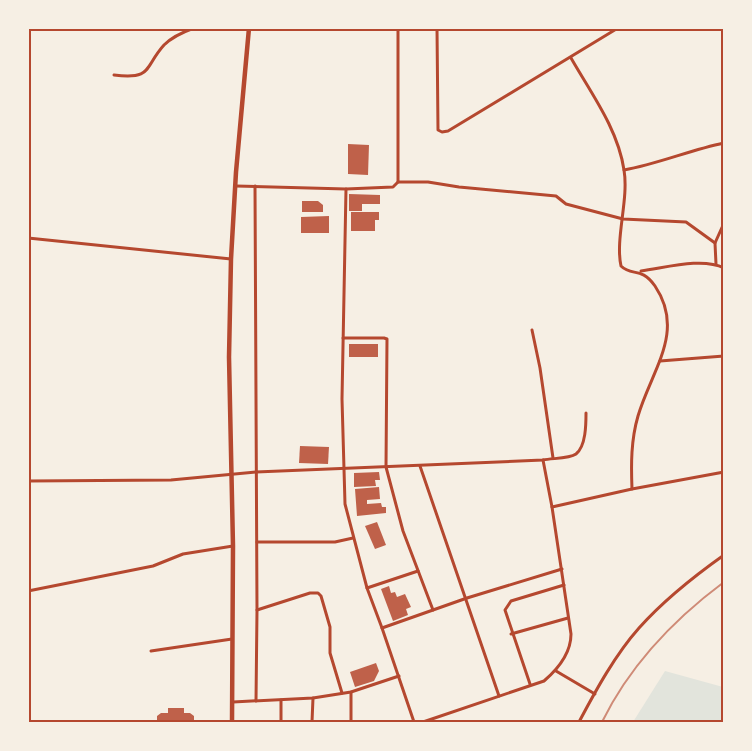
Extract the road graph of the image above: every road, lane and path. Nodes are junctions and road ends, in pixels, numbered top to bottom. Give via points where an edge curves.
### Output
1 (194, 28) edge
2 (249, 28) edge
3 (398, 28) edge
4 (437, 28) edge
5 (608, 28) edge
6 (618, 28) edge
7 (610, 34) junction
8 (572, 58) junction
9 (114, 75) dead end
10 (723, 143) edge
11 (624, 170) junction
12 (399, 182) junction
13 (235, 186) junction
14 (255, 186) junction
15 (346, 189) junction
16 (623, 219) junction
17 (723, 223) edge
18 (28, 238) edge
19 (715, 243) junction
20 (231, 259) junction
21 (716, 264) junction
22 (723, 268) edge
23 (639, 272) junction
24 (532, 330) dead end
25 (343, 338) junction
26 (723, 356) edge
27 (660, 361) junction
28 (586, 413) dead end
29 (553, 458) junction
30 (543, 460) junction
31 (420, 465) junction
32 (386, 467) junction
33 (343, 469) junction
34 (256, 472) junction
35 (723, 472) edge
36 (231, 474) junction
37 (28, 481) edge
38 (632, 489) junction
39 (552, 507) junction
40 (353, 538) junction
41 (257, 542) junction
42 (233, 546) junction
43 (723, 555) edge
44 (562, 568) junction
45 (418, 571) junction
46 (564, 585) junction
47 (366, 588) junction
48 (28, 591) edge
49 (466, 598) junction
50 (257, 610) junction
51 (433, 610) junction
52 (568, 618) junction
53 (382, 628) junction
54 (512, 634) junction
55 (234, 639) junction
56 (151, 651) dead end
57 (556, 670) junction
58 (399, 676) junction
59 (530, 685) junction
60 (351, 692) junction
61 (342, 693) junction
62 (595, 694) junction
63 (499, 696) junction
64 (313, 698) junction
65 (256, 700) junction
66 (281, 700) junction
67 (232, 702) junction
68 (232, 723) edge
69 (281, 723) edge
70 (312, 723) edge
71 (351, 723) edge
72 (414, 723) edge
73 (423, 723) edge
74 (579, 723) edge

1 - 9 street via 164,46 145,71 129,77
2 - 13 main road
3 - 12 street
4 - 8 street via 441,132
5 - 7 street
6 - 7 street
7 - 8 street
8 - 11 street via 607,121
10 - 11 street
11 - 16 street
12 - 15 street via 393,187
12 - 16 street via 556,196 566,204
13 - 14 street
13 - 20 main road
14 - 15 street
14 - 34 street
15 - 25 street
16 - 19 street via 686,222
16 - 23 street via 621,266
17 - 19 street
18 - 20 street
19 - 21 street
20 - 36 main road
21 - 22 street
21 - 23 street
23 - 27 street via 656,287 668,317
24 - 29 street
25 - 32 street via 387,339
25 - 33 street
26 - 27 street
27 - 38 street via 638,416 630,459
28 - 29 street via 586,432 579,451
29 - 30 street
30 - 31 street
30 - 39 street
31 - 32 street
31 - 49 street
32 - 33 street
32 - 45 street
33 - 34 street
33 - 40 street via 345,504
34 - 36 street
34 - 41 street
35 - 38 street
36 - 37 street via 171,480
36 - 42 main road
38 - 39 street
39 - 44 street
40 - 41 street via 335,542
40 - 47 street
41 - 50 street
42 - 48 street
42 - 55 main road
43 - 62 street via 661,605 637,630
44 - 46 street
44 - 49 street
45 - 47 street
45 - 51 street
46 - 52 street
46 - 54 street via 511,601 505,610
47 - 53 street
49 - 51 street
49 - 63 street
50 - 61 street via 310,593 321,596 330,627 330,653
50 - 65 street
51 - 53 street
52 - 54 street
52 - 57 street via 570,648
53 - 58 street
54 - 59 street
55 - 56 street
55 - 67 main road
57 - 59 street via 544,681
57 - 62 street
58 - 60 street
58 - 72 street
59 - 63 street
60 - 61 street
60 - 71 street
61 - 64 street
62 - 74 street
63 - 73 street
64 - 66 street
64 - 70 street
65 - 66 street
65 - 67 street
66 - 69 street
67 - 68 main road

